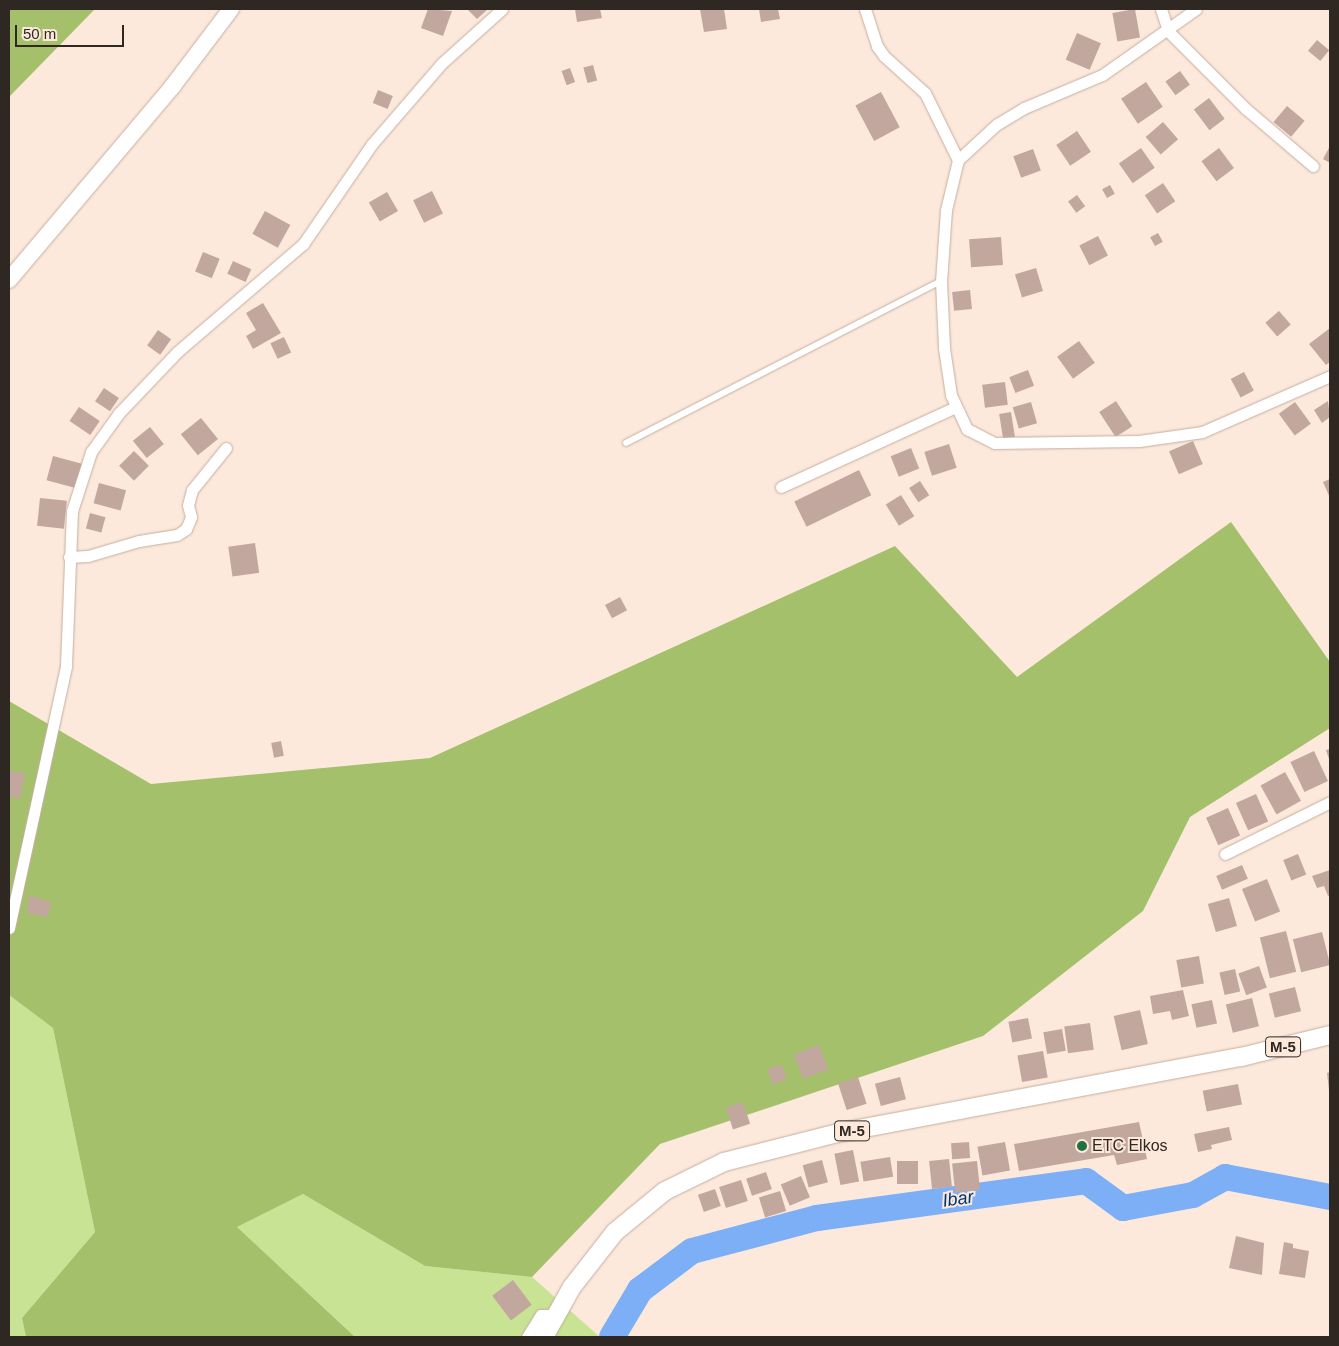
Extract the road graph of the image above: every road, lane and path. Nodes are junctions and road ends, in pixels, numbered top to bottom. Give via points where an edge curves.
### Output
1 (231, 9) edge
2 (502, 9) edge
3 (865, 9) edge
4 (1161, 9) edge
5 (1196, 9) edge
6 (1168, 31) junction
7 (958, 160) junction
8 (1313, 166) dead end
9 (9, 280) edge
10 (941, 281) junction
11 (1330, 376) edge
12 (956, 407) junction
13 (626, 443) dead end
14 (226, 448) dead end
15 (780, 487) dead end
16 (69, 557) junction
17 (1330, 802) edge
18 (1225, 854) dead end
19 (9, 928) edge
20 (1330, 1035) edge
21 (555, 1315) junction
22 (527, 1337) edge
23 (544, 1337) edge

1 - 9 main road via 172,87
2 - 16 street via 442,63 372,144 303,244 177,352 119,413 91,452 72,511
3 - 7 street via 877,46 925,93
4 - 6 street
5 - 6 street
6 - 7 street via 1102,75 1024,108 998,124
6 - 8 street via 1246,109
7 - 10 street via 946,210
10 - 12 street via 944,348
10 - 13 lane
11 - 12 street via 1202,432 1139,441 995,443 967,429
12 - 15 street
14 - 16 street via 192,490 188,505 191,517 186,529 177,535 139,541 88,556
16 - 19 street via 66,666
17 - 18 street
20 - 21 main road, M-5 via 1241,1057 838,1133 724,1162 691,1176 639,1211 592,1258
21 - 22 street via 541,1315
21 - 23 main road, M-5

